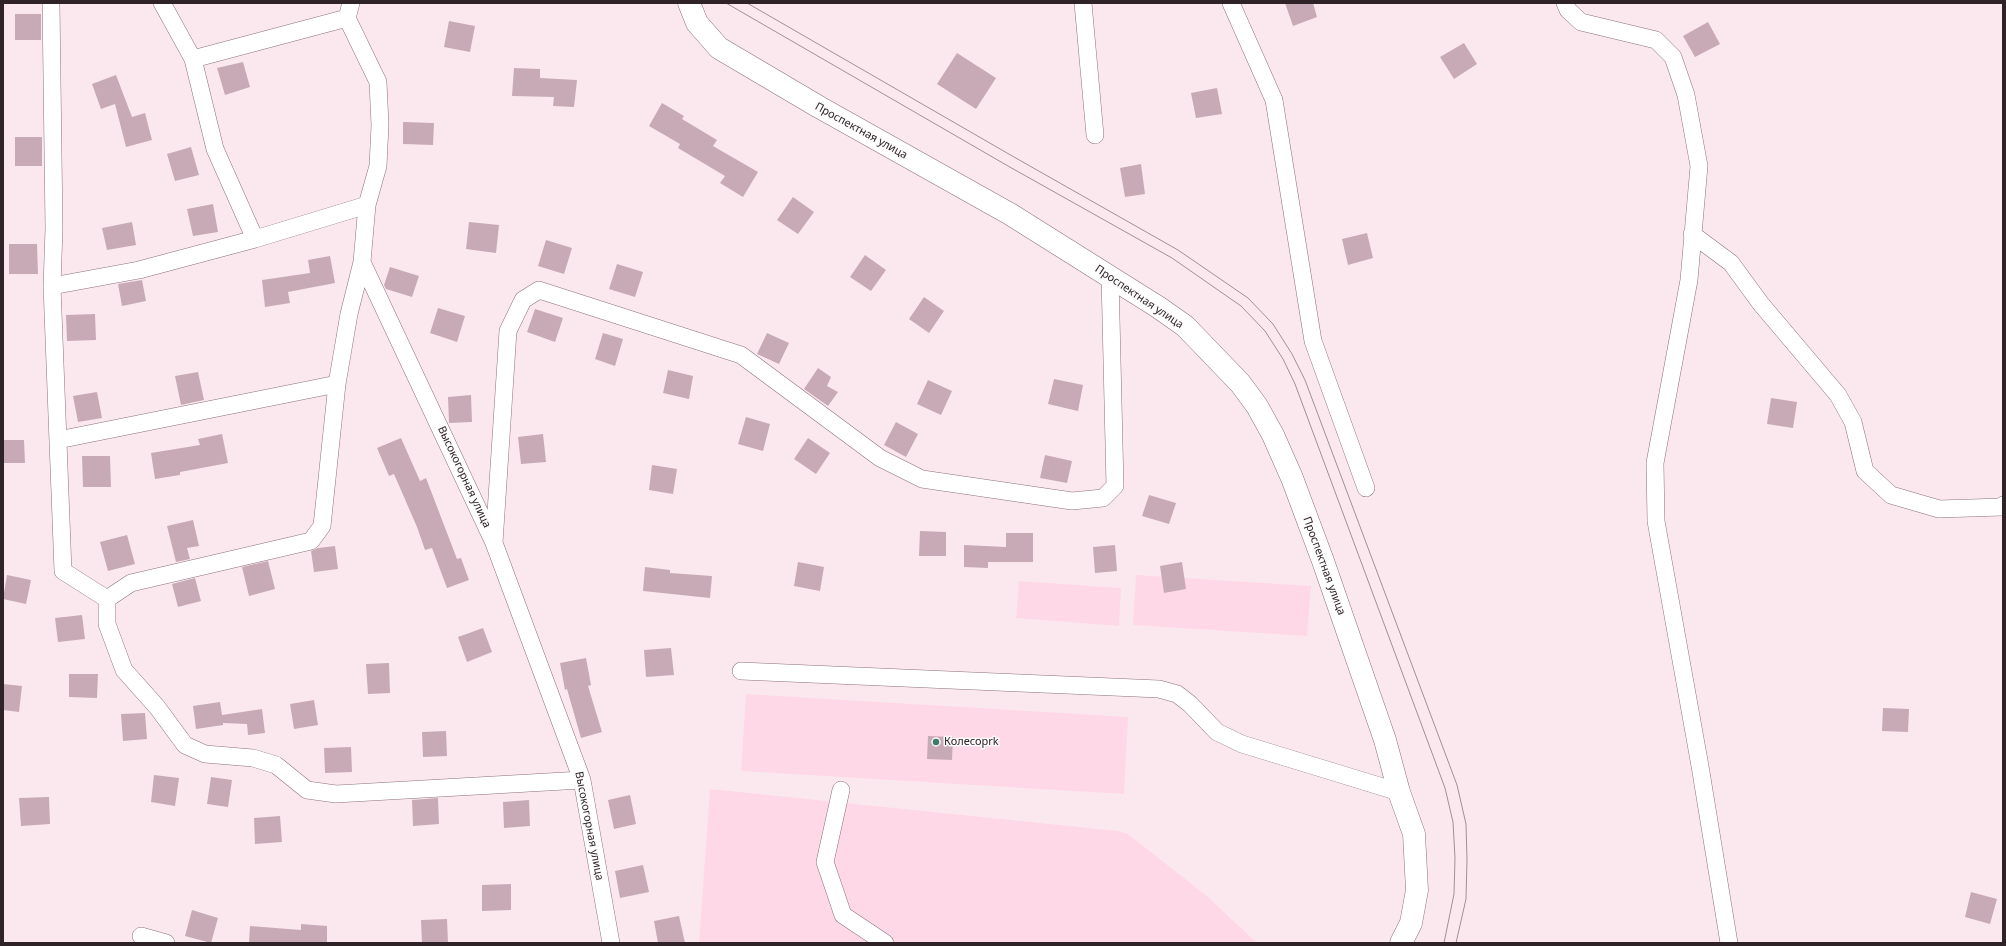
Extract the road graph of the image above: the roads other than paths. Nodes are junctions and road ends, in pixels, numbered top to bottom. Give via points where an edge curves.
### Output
1 (51, 3) edge
2 (162, 3) edge
3 (1082, 3) edge
4 (1230, 3) edge
5 (1565, 3) edge
6 (688, 5) edge
7 (349, 10) edge
8 (193, 59) junction
9 (1095, 135) dead end
10 (367, 205) junction
11 (1692, 234) junction
12 (255, 239) junction
13 (362, 262) junction
14 (1110, 276) junction
15 (52, 286) junction
16 (337, 384) junction
17 (58, 440) junction
18 (1366, 488) dead end
19 (2003, 507) edge
20 (494, 543) junction
21 (107, 599) junction
22 (740, 671) dead end
23 (582, 780) junction
24 (841, 790) dead end
25 (1399, 792) junction
26 (141, 936) dead end
27 (166, 943) edge
28 (611, 943) edge
29 (885, 943) edge
30 (1401, 943) edge
31 (1729, 943) edge

1 - 15 street via 54,228
2 - 8 street
3 - 9 street
4 - 18 street via 1274,100 1313,341
5 - 11 street via 1568,10 1581,22 1656,40 1673,57 1686,95 1699,166
6 - 14 main road, Проспектная улица via 697,23 708,36 737,59 1010,214
7 - 8 street
7 - 10 street via 378,82 378,166
8 - 12 street via 215,149
10 - 12 street
10 - 13 street
11 - 19 street via 1731,263 1838,395 1853,422 1865,471 1891,495 1939,509
11 - 31 street via 1689,280 1654,464 1656,521
12 - 15 street via 139,270
13 - 16 street via 349,314
13 - 20 street, Высокогорная улица
14 - 20 street via 1115,486 1103,498 1072,501 922,479 880,458 742,355 539,290 523,300 508,331
14 - 25 main road, Проспектная улица via 1185,326 1240,383 1257,406 1292,478 1323,561 1384,740
15 - 17 street
16 - 17 street
16 - 21 street via 322,526 311,541 131,583
17 - 21 street via 63,571
20 - 23 street, Высокогорная улица
21 - 23 street via 107,624 124,670 157,707 185,745 205,754 253,758 276,765 307,790 336,794
22 - 25 street via 1159,689 1177,694 1217,732 1242,744
23 - 28 street, Высокогорная улица
24 - 29 street via 825,862 843,915
25 - 30 main road, Проспектная улица via 1414,834 1417,883 1411,923
26 - 27 street

